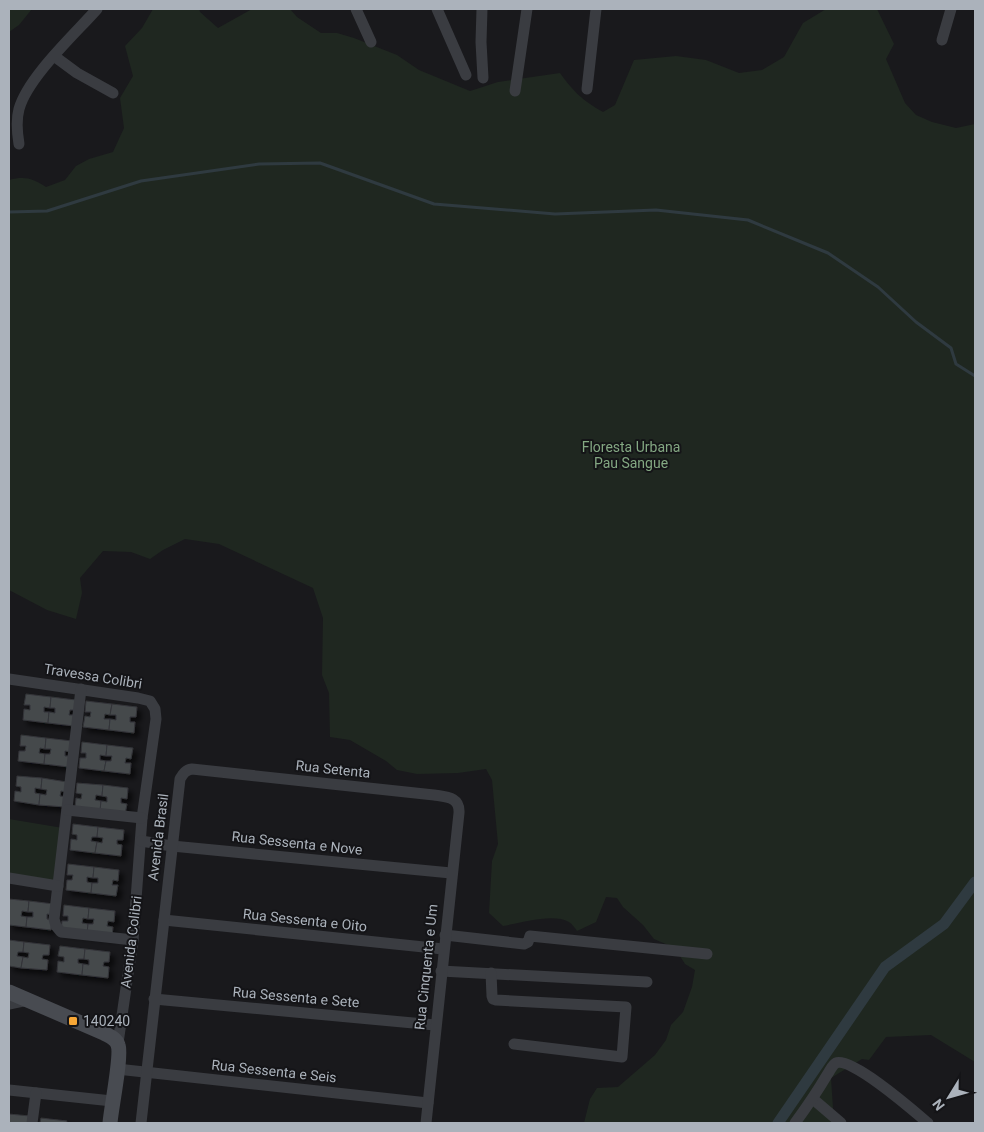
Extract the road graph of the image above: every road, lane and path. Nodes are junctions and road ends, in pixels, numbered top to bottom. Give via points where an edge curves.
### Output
1 (97, 9) edge
2 (356, 9) edge
3 (437, 9) edge
4 (482, 9) edge
5 (527, 9) edge
6 (596, 9) edge
7 (951, 9) edge
8 (942, 40) dead end
9 (371, 42) dead end
10 (54, 56) junction
11 (466, 75) dead end
12 (483, 78) dead end
13 (587, 88) dead end
14 (516, 91) dead end
15 (112, 93) dead end
16 (19, 144) dead end
17 (9, 679) edge
18 (81, 689) junction
19 (192, 769) joint
20 (67, 810) junction
21 (459, 813) joint
22 (142, 818) junction
23 (141, 841) junction
24 (172, 846) junction
25 (451, 873) junction
26 (9, 878) edge
27 (58, 886) junction
28 (164, 920) junction
29 (445, 936) junction
30 (133, 940) junction
31 (443, 949) junction
32 (706, 954) dead end
33 (441, 970) junction
34 (491, 973) junction
35 (647, 982) dead end
36 (9, 992) edge
37 (154, 998) junction
38 (28, 1000) junction
39 (9, 1004) edge
40 (435, 1025) junction
41 (514, 1044) dead end
42 (118, 1056) junction
43 (145, 1072) junction
44 (9, 1090) edge
45 (36, 1093) junction
46 (813, 1099) junction
47 (112, 1101) junction
48 (428, 1103) junction
49 (32, 1123) edge
50 (110, 1123) edge
51 (141, 1123) edge
52 (426, 1123) edge
53 (795, 1123) edge
54 (841, 1123) edge
55 (928, 1123) edge

1 - 10 street
2 - 9 street
3 - 11 street
4 - 12 street
5 - 14 street
6 - 13 street
7 - 8 street
10 - 15 street
10 - 16 street via 30,87 19,108
17 - 18 street, Travessa Colibri
18 - 20 street
18 - 22 street, Travessa Colibri via 138,698 154,704 156,718
19 - 21 street, Rua Setenta via 454,798
19 - 24 street, Avenida Brasil via 187,770 180,780
20 - 22 street
20 - 27 street
21 - 25 street, Rua Cinquenta e Um
22 - 23 street, Travessa Colibri
23 - 24 street, Rua Sessenta e Nove
23 - 30 street, Avenida Colibri
24 - 25 street, Rua Sessenta e Nove
24 - 28 street, Avenida Brasil
25 - 29 street, Rua Cinquenta e Um
26 - 27 street
27 - 30 street via 54,919 61,932
28 - 31 street, Rua Sessenta e Oito
28 - 37 street, Avenida Brasil
29 - 31 street, Rua Cinquenta e Um
29 - 32 street via 524,944 530,936
30 - 42 street, Avenida Colibri
31 - 33 street, Rua Cinquenta e Um
33 - 34 street
33 - 40 street, Rua Cinquenta e Um
34 - 35 street
34 - 41 street via 492,996 496,1000 626,1006 622,1056
36 - 38 main road
37 - 40 street, Rua Sessenta e Sete
37 - 43 street, Avenida Brasil
38 - 39 street
38 - 42 main road via 113,1038
40 - 48 street, Rua Cinquenta e Um
42 - 43 street, Rua Sessenta e Seis
42 - 47 main road, Avenida Colibri
43 - 48 street, Rua Sessenta e Seis
43 - 51 street, Avenida Brasil
44 - 45 street
45 - 47 street
45 - 49 street
46 - 53 street
46 - 54 street
46 - 55 street via 837,1062 849,1064
47 - 50 main road, Avenida Colibri
48 - 52 street, Rua Cinquenta e Um

